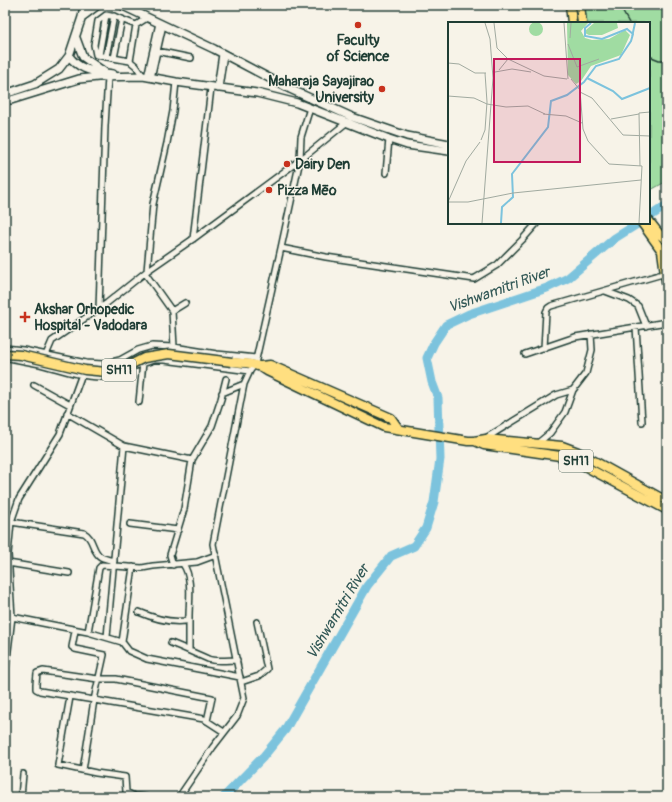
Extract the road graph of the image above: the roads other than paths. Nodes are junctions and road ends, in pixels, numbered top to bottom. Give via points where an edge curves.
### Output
1 (84, 5) edge
2 (98, 5) edge
3 (121, 5) edge
4 (570, 5) edge
5 (580, 5) edge
6 (114, 16) junction
7 (82, 17) junction
8 (147, 18) junction
9 (122, 19) junction
10 (572, 22) edge
11 (582, 22) edge
12 (161, 24) junction
13 (136, 25) junction
14 (76, 38) junction
15 (157, 51) junction
16 (223, 54) junction
17 (69, 56) junction
18 (106, 57) junction
19 (114, 58) junction
20 (191, 58) dead end
21 (130, 60) junction
22 (107, 75) junction
23 (147, 77) junction
24 (176, 82) junction
25 (214, 88) junction
26 (10, 92) dead end
27 (11, 100) dead end
28 (310, 108) junction
29 (346, 123) junction
30 (388, 139) junction
31 (448, 144) edge
32 (448, 151) edge
33 (300, 160) junction
34 (386, 173) dead end
35 (650, 222) edge
36 (536, 224) edge
37 (643, 224) edge
38 (661, 238) edge
39 (192, 239) junction
40 (281, 248) junction
41 (665, 252) edge
42 (146, 272) junction
43 (666, 273) junction
44 (667, 288) edge
45 (604, 291) junction
46 (185, 303) dead end
47 (99, 309) junction
48 (172, 311) junction
49 (667, 322) edge
50 (646, 326) junction
51 (636, 327) junction
52 (590, 334) junction
53 (174, 347) junction
54 (5, 348) edge
55 (544, 348) junction
56 (526, 354) dead end
57 (46, 355) junction
58 (7, 356) edge
59 (86, 363) junction
60 (143, 363) junction
61 (255, 365) junction
62 (81, 375) junction
63 (226, 379) dead end
64 (244, 384) junction
65 (34, 385) dead end
66 (573, 390) junction
67 (222, 393) junction
68 (139, 402) dead end
69 (70, 404) junction
70 (67, 413) junction
71 (642, 422) dead end
72 (485, 439) junction
73 (471, 441) junction
74 (538, 443) junction
75 (124, 446) junction
76 (192, 460) junction
77 (667, 499) edge
78 (667, 510) edge
79 (11, 522) junction
80 (130, 524) dead end
81 (178, 530) junction
82 (216, 555) junction
83 (8, 563) junction
84 (114, 563) junction
85 (183, 564) junction
86 (173, 565) junction
87 (133, 567) junction
88 (69, 573) dead end
89 (139, 612) dead end
90 (12, 617) junction
91 (189, 617) junction
92 (5, 619) edge
93 (258, 622) dead end
94 (75, 631) junction
95 (88, 632) junction
96 (107, 637) junction
97 (122, 642) junction
98 (171, 643) dead end
99 (189, 650) junction
100 (236, 660) junction
101 (5, 676) edge
102 (98, 679) junction
103 (240, 679) junction
104 (70, 697) junction
105 (94, 700) junction
106 (207, 721) junction
107 (224, 732) junction
108 (83, 770) junction
109 (23, 774) dead end
110 (21, 797) edge
111 (145, 797) edge
112 (179, 797) edge

1 - 7 main road
2 - 7 main road
3 - 8 main road
4 - 10 main road
5 - 11 main road
6 - 9 street
6 - 18 street
6 - 18 street via 106,15 98,21 94,44 96,55
7 - 14 main road
8 - 12 main road
8 - 13 street
9 - 13 street
9 - 19 street
12 - 15 street
12 - 16 main road
12 - 23 street
13 - 21 street
14 - 17 main road
14 - 22 main road via 83,57
15 - 20 street
15 - 23 street
16 - 25 main road
16 - 31 main road via 290,89 352,117 393,133
17 - 22 main road via 80,67
17 - 26 main road via 59,69 45,79
18 - 19 street
19 - 21 street
21 - 23 street
22 - 23 main road
22 - 27 main road via 79,79
22 - 47 street
23 - 24 main road
24 - 25 main road
24 - 42 street via 167,143 153,204
25 - 28 main road via 258,93
25 - 39 street
28 - 29 main road
28 - 33 street via 302,137
29 - 30 main road
29 - 33 street
30 - 32 main road via 408,145
30 - 34 street
33 - 39 street
33 - 40 street
35 - 38 main road
36 - 40 street via 497,265 474,279
37 - 38 main road
38 - 41 main road
39 - 42 street
40 - 61 street
41 - 43 main road
42 - 47 street
42 - 48 street
43 - 44 main road
43 - 45 street
45 - 50 street via 630,300 638,306
45 - 55 street via 548,308
46 - 48 street
47 - 57 street via 52,341
48 - 53 street
49 - 50 street
50 - 51 street
51 - 52 street
51 - 71 street
52 - 55 street
52 - 66 street via 592,350 586,373
53 - 59 street via 152,346 120,360 103,364
53 - 61 street via 217,354
54 - 57 street
55 - 56 street
57 - 59 street
58 - 61 main road, SH11, bridge via 21,355 85,370 107,372 118,371 144,358 162,354
58 - 62 street
59 - 62 street
60 - 61 street via 164,360
60 - 62 street via 116,376
60 - 68 street
61 - 64 street
61 - 73 main road, SH11 via 270,365 391,418 402,430
62 - 69 street
63 - 67 street
64 - 67 street
64 - 82 street via 214,544
65 - 69 street
66 - 72 street via 556,395
66 - 74 street via 565,412 550,433
67 - 76 street via 212,426
69 - 70 street
70 - 75 street
70 - 79 street via 60,434 19,499
72 - 73 main road
72 - 74 main road
73 - 78 main road, SH11 via 571,459
74 - 77 main road via 572,449
75 - 76 street
75 - 84 street
76 - 81 street
79 - 83 street
79 - 84 street via 88,535 97,554
80 - 81 street
81 - 86 street via 170,555
82 - 85 street
82 - 100 street
83 - 88 street
83 - 90 street
84 - 87 street
84 - 95 street via 99,568
84 - 96 street
85 - 86 street
85 - 91 street via 188,571
86 - 87 street
87 - 97 street
89 - 91 street via 177,622 185,621
90 - 92 street
90 - 94 street
90 - 101 street
91 - 99 street
93 - 103 street via 267,669 259,676
94 - 95 street
94 - 102 street via 72,647 75,650 104,655
95 - 96 street
96 - 97 street
97 - 103 street via 129,652 147,659
98 - 99 street
99 - 100 street via 209,660
100 - 103 street
102 - 104 street via 43,671 37,673 36,689
102 - 105 street
102 - 106 street via 124,681 212,698
103 - 107 street via 244,698 237,716
104 - 105 street
104 - 108 street via 58,765
105 - 106 street
105 - 108 street
106 - 107 street
107 - 112 street
108 - 111 street via 125,777 126,792
109 - 110 street

